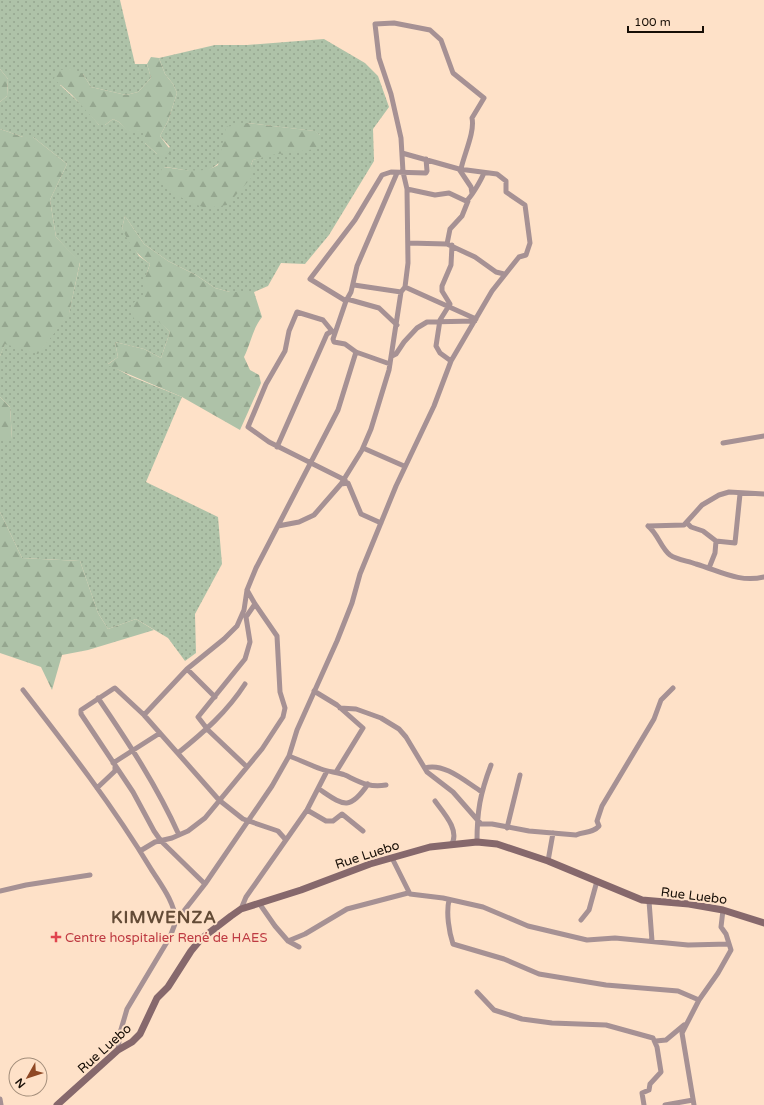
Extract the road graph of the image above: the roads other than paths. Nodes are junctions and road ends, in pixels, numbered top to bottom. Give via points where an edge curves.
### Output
1 (402, 153) junction
2 (426, 160) junction
3 (460, 169) junction
4 (404, 172) junction
5 (397, 173) junction
6 (484, 173) junction
7 (407, 189) junction
8 (472, 193) junction
9 (468, 201) junction
10 (408, 242) junction
11 (449, 244) junction
12 (504, 274) junction
13 (354, 285) junction
14 (405, 286) junction
15 (401, 292) junction
16 (346, 300) junction
17 (449, 306) junction
18 (475, 320) junction
19 (440, 322) junction
20 (397, 326) junction
21 (333, 333) junction
22 (356, 352) junction
23 (392, 356) junction
24 (451, 361) junction
25 (390, 364) junction
26 (764, 436) edge
27 (723, 444) dead end
28 (277, 447) junction
29 (363, 448) junction
30 (310, 463) junction
31 (404, 466) junction
32 (343, 482) junction
33 (740, 494) junction
34 (764, 494) edge
35 (381, 523) junction
36 (687, 523) junction
37 (278, 526) junction
38 (716, 541) junction
39 (709, 568) junction
40 (764, 577) edge
41 (246, 590) junction
42 (254, 604) junction
43 (186, 669) junction
44 (245, 684) dead end
45 (673, 688) dead end
46 (23, 690) dead end
47 (314, 691) junction
48 (215, 697) junction
49 (98, 698) junction
50 (340, 708) junction
51 (356, 709) junction
52 (144, 715) junction
53 (356, 721) junction
54 (208, 730) junction
55 (160, 733) junction
56 (133, 750) junction
57 (178, 753) junction
58 (289, 756) junction
59 (114, 765) junction
60 (491, 765) dead end
61 (247, 767) junction
62 (425, 768) junction
63 (327, 771) junction
64 (336, 772) junction
65 (520, 775) dead end
66 (368, 784) junction
67 (386, 786) dead end
68 (96, 788) junction
69 (319, 789) junction
70 (482, 792) junction
71 (219, 800) junction
72 (435, 801) dead end
73 (307, 810) junction
74 (476, 820) junction
75 (248, 821) junction
76 (507, 828) junction
77 (363, 831) dead end
78 (552, 832) junction
79 (179, 835) junction
80 (172, 838) junction
81 (286, 840) junction
82 (161, 841) junction
83 (477, 842) junction
84 (450, 846) junction
85 (168, 848) junction
86 (140, 851) junction
87 (392, 858) junction
88 (548, 861) junction
89 (90, 875) dead end
90 (597, 881) junction
91 (205, 884) junction
92 (0, 891) edge
93 (408, 893) junction
94 (449, 900) junction
95 (649, 901) junction
96 (259, 903) junction
97 (241, 910) junction
98 (723, 910) junction
99 (581, 920) dead end
100 (176, 921) junction
101 (764, 923) edge
102 (288, 941) junction
103 (652, 941) junction
104 (729, 944) junction
105 (299, 947) dead end
106 (477, 992) dead end
107 (699, 1000) junction
108 (685, 1024) junction
109 (656, 1041) junction
110 (118, 1050) junction
111 (0, 1100) edge
112 (694, 1103) edge
113 (2, 1105) edge
114 (58, 1105) edge
115 (644, 1105) edge
116 (665, 1105) edge

1 - 2 street
1 - 3 street via 397,116 379,58 375,24 394,23 430,30 440,40 453,73 484,98 472,118 474,126
1 - 4 street
2 - 3 street
2 - 4 street via 426,173
3 - 6 street
3 - 8 street
4 - 5 street
4 - 7 street
5 - 13 street via 358,266
5 - 16 street via 382,175 355,220 310,279
6 - 8 street
6 - 12 street via 497,174 503,178 506,182 506,192 525,205 530,243 526,255 519,257
7 - 9 street via 435,195 449,193
7 - 10 street
8 - 9 street
9 - 11 street via 462,216 450,229
10 - 11 street
10 - 14 street
11 - 12 street via 479,259 496,272
11 - 17 street via 452,265 442,291
12 - 18 street
13 - 15 street
13 - 16 street
14 - 15 street
14 - 17 street
15 - 20 street
16 - 20 street via 379,308
16 - 21 street
17 - 18 street
17 - 19 street
18 - 19 street
18 - 24 street
19 - 23 street via 427,322 417,328
19 - 24 street via 436,346 440,353
20 - 23 street
21 - 22 street via 334,342 345,344
21 - 28 street via 327,334
21 - 28 street via 323,320 297,312 289,331 285,351 266,384 248,427
22 - 25 street
22 - 30 street via 338,410
23 - 25 street
24 - 31 street via 434,406
25 - 29 street
26 - 27 street
28 - 30 street
29 - 31 street
29 - 32 street
30 - 32 street
30 - 37 street
31 - 35 street
32 - 35 street via 348,483 361,514
32 - 37 street via 314,516
33 - 34 street
33 - 36 street via 729,492 711,498
33 - 38 street via 736,542
35 - 47 street via 360,574 337,642
36 - 38 street
36 - 39 street via 680,526 648,526 656,533 672,557
37 - 41 street
38 - 39 street via 715,553
39 - 40 street via 730,577 753,580
41 - 42 street
41 - 43 street via 244,610 237,626
42 - 48 street via 246,617 250,642 245,659
42 - 61 street via 277,636 280,692 285,708 275,731
43 - 48 street
43 - 52 street
44 - 54 street
45 - 78 street via 661,700 654,719 602,806 597,829 576,835
46 - 68 street
47 - 50 street
47 - 58 street
48 - 54 street via 198,717
49 - 52 street via 115,688
49 - 56 street
49 - 59 street via 80,712
50 - 51 street
50 - 53 street
51 - 53 street
51 - 62 street via 381,718 399,729
52 - 55 street
53 - 64 street via 362,730
54 - 57 street
54 - 61 street
55 - 56 street
55 - 57 street
56 - 59 street
56 - 79 street via 163,799
57 - 71 street
58 - 63 street
58 - 75 street
59 - 68 street via 114,771
59 - 82 street
60 - 70 street
61 - 71 street
62 - 70 street via 442,768
62 - 74 street via 453,792
63 - 64 street
63 - 69 street
64 - 66 street via 362,784
65 - 76 street
66 - 67 street
66 - 69 street via 356,798 346,804 340,803
68 - 86 street
69 - 73 street
70 - 74 street
71 - 75 street
71 - 79 street via 205,818
72 - 84 street via 449,820 453,831 455,838
73 - 77 street via 326,822 333,821 342,814
73 - 81 street
74 - 76 street via 481,824
74 - 83 street
75 - 81 street via 278,831
75 - 91 street
76 - 78 street
78 - 88 street
79 - 80 street
80 - 82 street
80 - 85 street
81 - 97 street via 246,897
82 - 85 street
82 - 86 street
83 - 84 street, Rue Luebo
83 - 88 street, Rue Luebo via 510,847
84 - 87 street, Rue Luebo via 430,847
85 - 91 street
86 - 100 street via 172,905
87 - 93 street
87 - 96 street, Rue Luebo
88 - 90 street, Rue Luebo
89 - 92 street
90 - 95 street, Rue Luebo
90 - 99 street via 589,910
91 - 100 street
93 - 94 street
93 - 102 street via 347,909
94 - 103 street via 484,907 528,926 587,940 615,938
94 - 107 street via 449,937 453,944 504,959 539,974 606,985 678,991
95 - 98 street, Rue Luebo
95 - 103 street
96 - 97 street, Rue Luebo
96 - 102 street via 270,921
97 - 110 street, Rue Luebo via 200,939 168,987 157,998 140,1034
98 - 101 street, Rue Luebo
98 - 104 street via 721,927
100 - 110 street via 170,937 127,1009
102 - 105 street
103 - 104 street via 700,946
104 - 107 street via 731,950
106 - 109 street via 494,1010 522,1019 606,1025
107 - 108 street
108 - 109 street via 666,1040
108 - 112 street via 682,1036
109 - 115 street via 661,1072 650,1084 649,1090 642,1093
110 - 114 street, Rue Luebo
111 - 113 street
112 - 116 street

